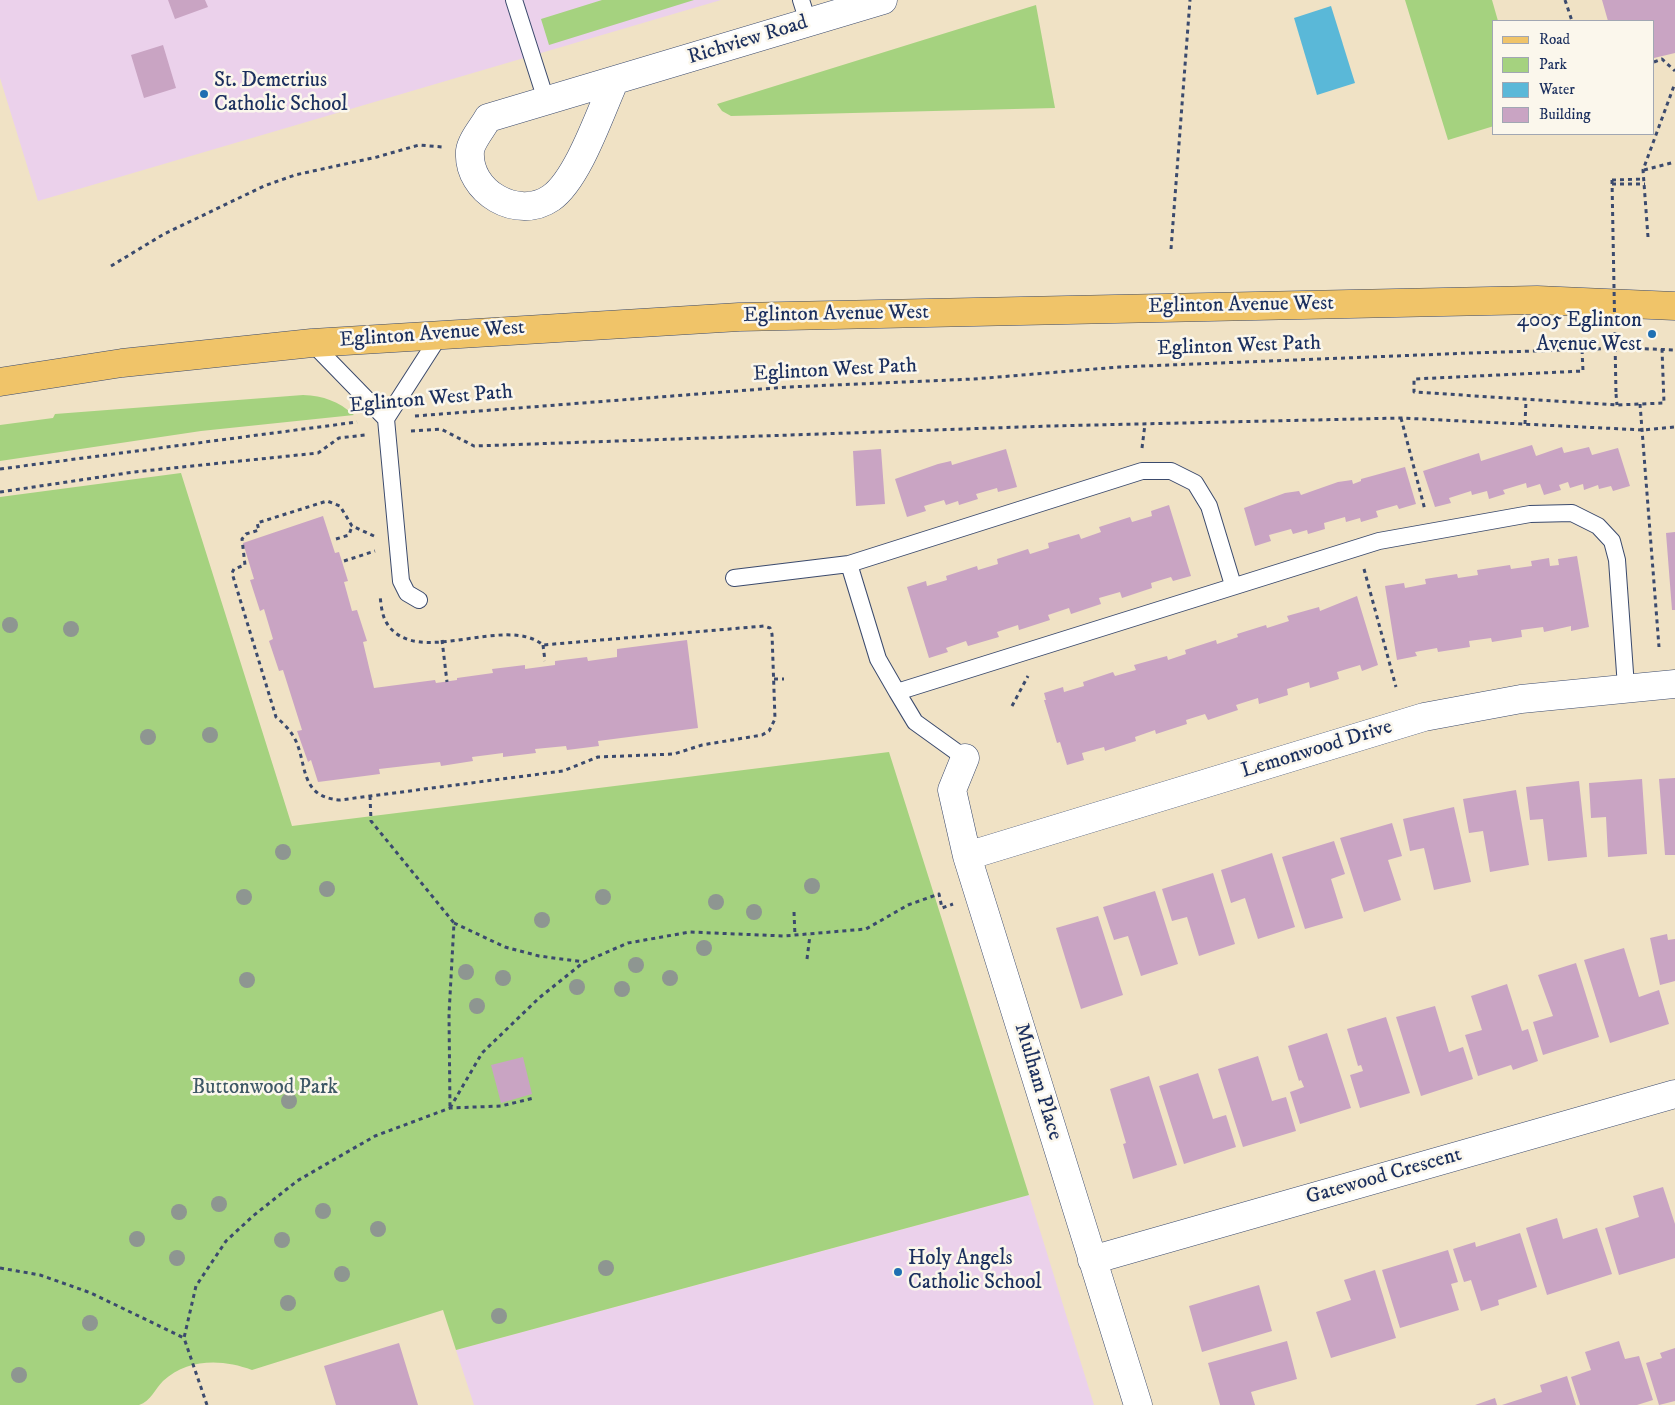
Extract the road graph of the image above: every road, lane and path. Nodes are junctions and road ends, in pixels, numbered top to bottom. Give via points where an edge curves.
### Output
1 (514, 0) edge
2 (883, 0) edge
3 (1190, 0) edge
4 (1565, 0) edge
5 (804, 11) edge
6 (1572, 20) edge
7 (1655, 62) edge
8 (1675, 71) edge
9 (614, 82) junction
10 (1675, 84) edge
11 (546, 100) junction
12 (470, 148) junction
13 (1675, 162) edge
14 (1644, 170) junction
15 (1644, 182) junction
16 (1648, 237) dead end
17 (1171, 249) dead end
18 (111, 266) dead end
19 (1675, 306) edge
20 (440, 335) junction
21 (312, 343) junction
22 (1662, 349) junction
23 (1582, 350) junction
24 (1675, 350) edge
25 (0, 382) edge
26 (1526, 400) junction
27 (1640, 404) junction
28 (1617, 405) junction
29 (1401, 418) junction
30 (1525, 424) junction
31 (387, 426) junction
32 (1675, 427) edge
33 (1643, 430) junction
34 (0, 469) edge
35 (0, 492) edge
36 (352, 526) junction
37 (376, 528) dead end
38 (1431, 532) junction
39 (336, 539) dead end
40 (377, 544) dead end
41 (378, 550) junction
42 (378, 559) dead end
43 (344, 561) dead end
44 (1362, 563) dead end
45 (849, 564) junction
46 (734, 578) dead end
47 (1233, 586) junction
48 (380, 593) dead end
49 (419, 600) dead end
50 (442, 640) junction
51 (543, 645) junction
52 (1659, 647) dead end
53 (545, 660) dead end
54 (1029, 675) dead end
55 (774, 679) junction
56 (784, 679) dead end
57 (447, 682) dead end
58 (1675, 684) edge
59 (1396, 687) dead end
60 (1626, 687) junction
61 (897, 692) junction
62 (1012, 706) dead end
63 (965, 758) joint
64 (370, 796) junction
65 (967, 856) junction
66 (960, 902) dead end
67 (794, 912) dead end
68 (454, 923) junction
69 (810, 935) junction
70 (795, 936) junction
71 (807, 959) dead end
72 (584, 962) junction
73 (1675, 1094) edge
74 (534, 1098) dead end
75 (450, 1108) junction
76 (1092, 1260) junction
77 (0, 1268) edge
78 (184, 1338) junction
79 (208, 1405) edge
80 (1138, 1405) edge

1 - 11 lane
2 - 5 street, Richview Road
3 - 17 path
4 - 6 path
5 - 9 street, Richview Road
7 - 8 path via 1662,60
9 - 11 street, Richview Road
9 - 12 street via 566,183 544,202 517,206 492,196 474,175
10 - 14 path
11 - 12 street, Richview Road via 488,118
12 - 18 path via 419,146 287,178 164,234
13 - 14 path
14 - 15 path
15 - 16 path
15 - 28 path, bridge via 1612,182
19 - 20 main road, Eglinton Avenue West via 1537,300 749,317
20 - 21 main road, Eglinton Avenue West
20 - 31 lane
21 - 25 main road, Eglinton Avenue West via 122,363
21 - 31 lane
22 - 23 path, Eglinton West Path
22 - 24 path, Eglinton West Path
22 - 27 path via 1664,402
23 - 26 path via 1583,371 1414,379 1414,392
23 - 31 path, Eglinton West Path via 1118,367 974,379 779,388
26 - 28 path
26 - 30 path
27 - 28 path
27 - 33 path
29 - 30 path
29 - 31 path via 1050,426 474,446 441,429
29 - 38 path
30 - 33 path
31 - 34 path, Eglinton West Path
31 - 35 path via 338,438 318,453 134,472
31 - 49 lane via 401,582 408,593
32 - 33 path
33 - 52 path
36 - 37 path via 377,538
36 - 39 path via 349,535
36 - 64 path via 340,506 327,502 257,523 259,530 246,534 242,539 246,565 232,573 276,717 293,735 304,774 321,795 331,799
38 - 47 lane via 1379,541
38 - 60 lane via 1530,514 1572,513 1598,526 1612,541 1617,560
40 - 41 path
41 - 42 path
41 - 43 path
44 - 59 path
45 - 46 lane
45 - 47 lane via 1142,471 1171,471 1195,483 1209,506
45 - 61 lane via 878,659
47 - 61 lane
48 - 50 path via 383,617 396,634 414,642
50 - 51 path via 524,636
50 - 57 path
51 - 53 path
51 - 55 path via 764,626 770,628 772,634
54 - 62 path
55 - 56 path
55 - 64 path via 776,719 769,731 762,735 702,744 665,756 598,758 563,771
58 - 60 street, Lemonwood Drive
60 - 65 street, Lemonwood Drive via 1521,699 1424,717
61 - 63 lane via 915,722
63 - 65 street, Mulham Place via 952,790
64 - 68 path via 371,821
65 - 76 street, Mulham Place
66 - 69 path via 942,908 938,894 908,905 866,929
67 - 70 path
68 - 72 path via 505,947
68 - 75 path via 449,1014
69 - 70 path
69 - 71 path
70 - 72 path via 690,932 628,943
72 - 75 path via 482,1053
73 - 76 street, Gatewood Crescent
74 - 75 path via 500,1106
75 - 78 path via 375,1136 297,1180 253,1216 226,1241 196,1286
76 - 80 street, Mulham Place
77 - 78 path via 40,1276 91,1293
78 - 79 path

